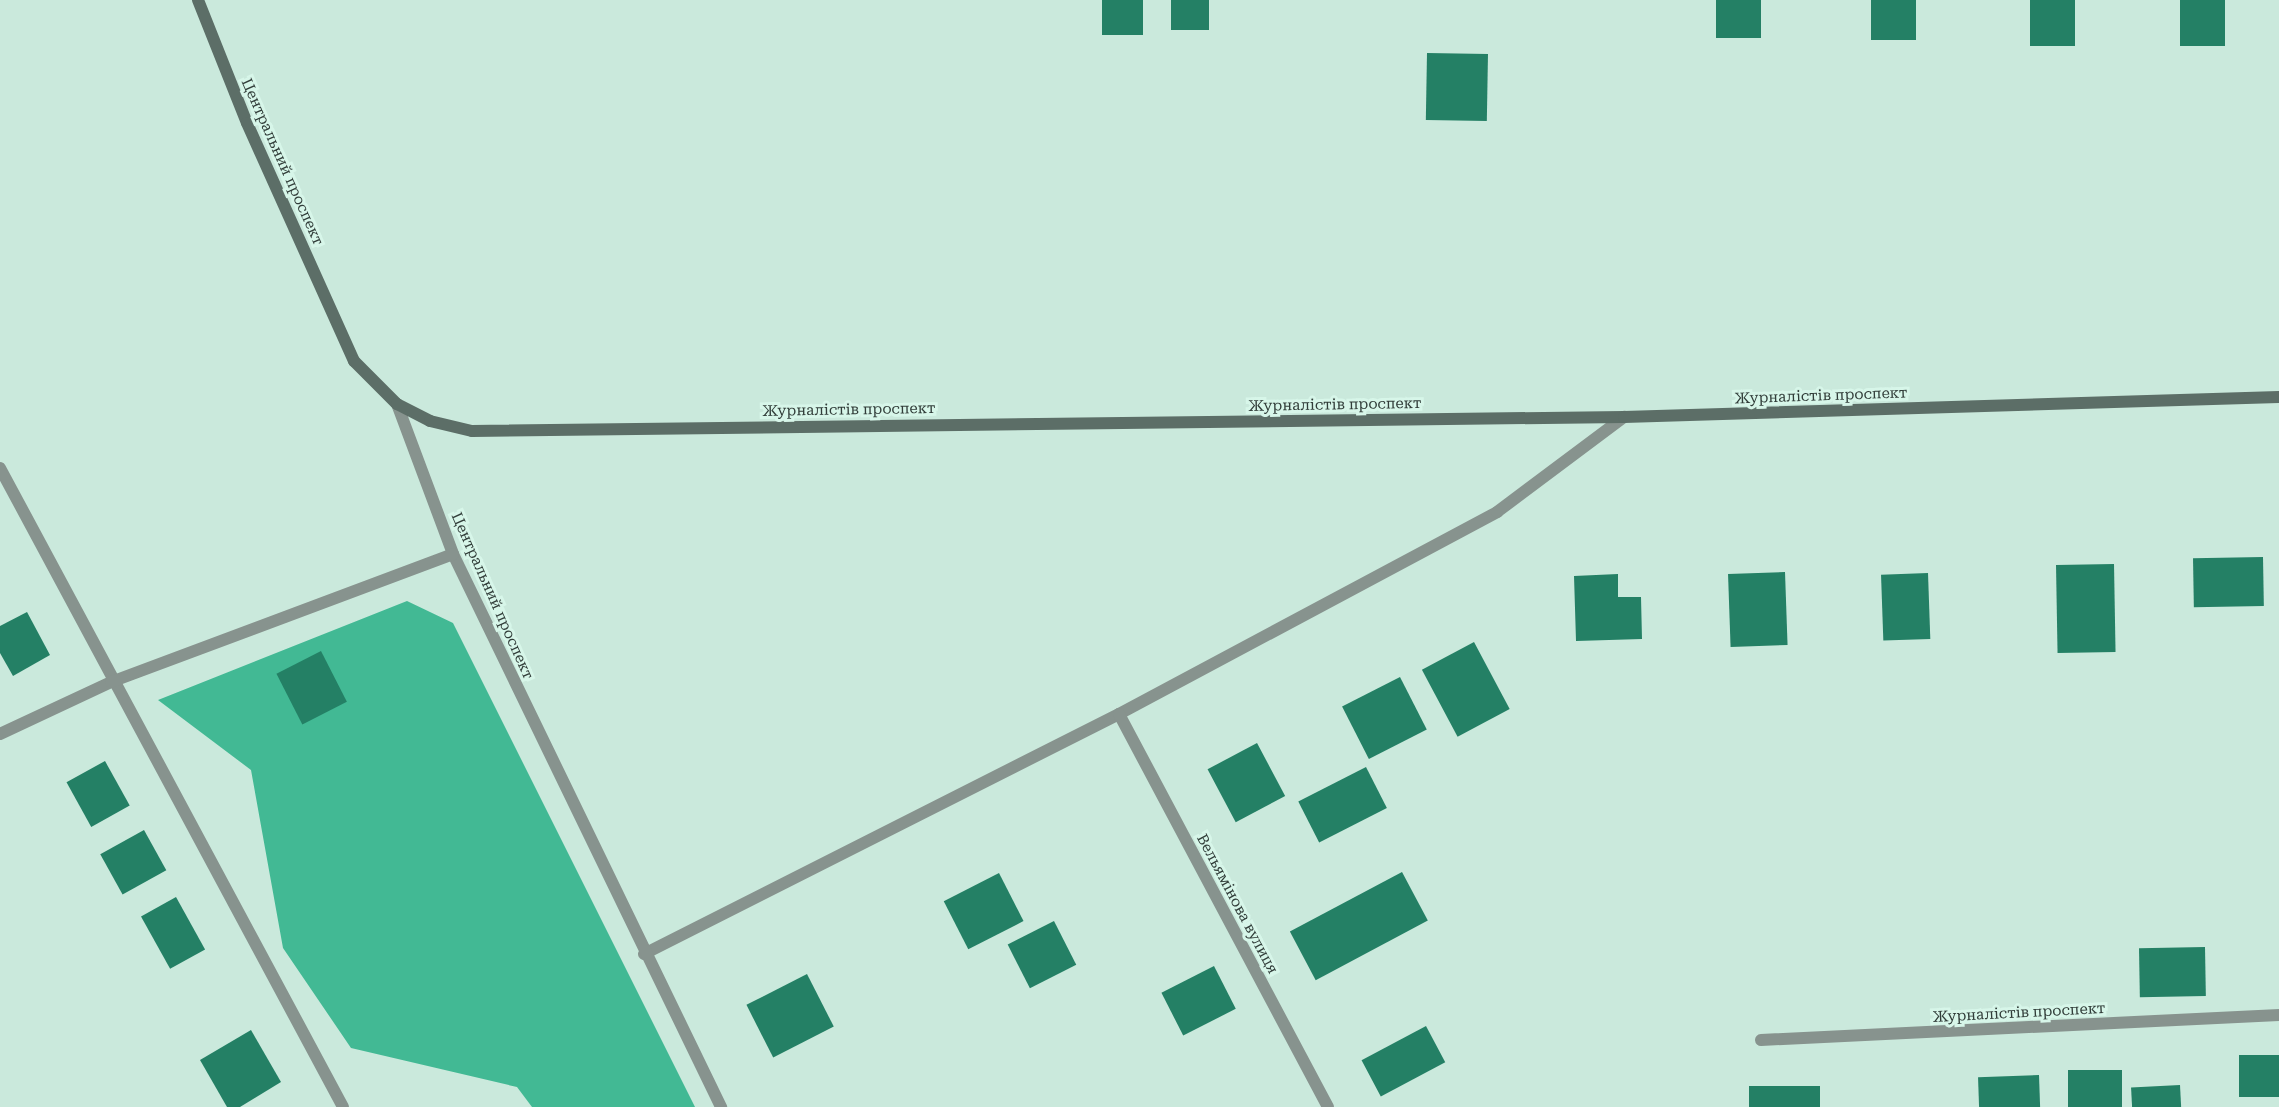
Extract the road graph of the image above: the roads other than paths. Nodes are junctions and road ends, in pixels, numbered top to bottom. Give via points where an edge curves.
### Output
1 (198, 0) edge
2 (2279, 397) edge
3 (397, 404) junction
4 (1624, 417) junction
5 (0, 468) edge
6 (453, 554) junction
7 (111, 682) junction
8 (1119, 714) junction
9 (0, 734) edge
10 (644, 954) junction
11 (2279, 1015) edge
12 (1761, 1040) dead end
13 (343, 1107) edge
14 (721, 1107) edge
15 (1328, 1107) edge

1 - 3 main road, Центральний проспект via 247,123 354,361
2 - 4 main road, Журналістів проспект
3 - 4 main road, Журналістів проспект via 430,421 472,431
3 - 6 street, Центральний проспект
4 - 8 street via 1497,512
5 - 7 street
6 - 7 street
6 - 10 street, Центральний проспект
7 - 9 street
7 - 13 street
8 - 10 street
8 - 15 street, Вельямінова вулиця
10 - 14 street, Центральний проспект
11 - 12 street, Журналістів проспект

